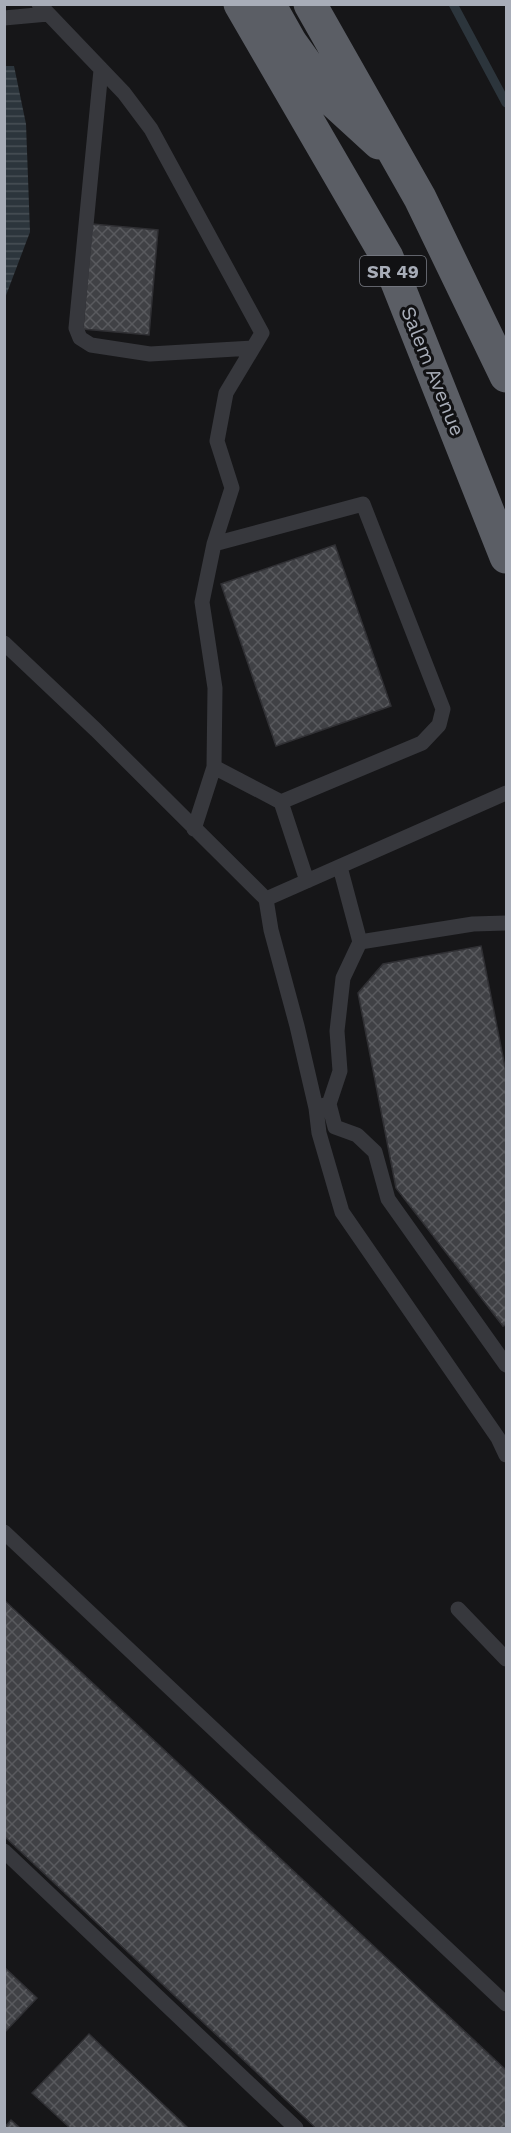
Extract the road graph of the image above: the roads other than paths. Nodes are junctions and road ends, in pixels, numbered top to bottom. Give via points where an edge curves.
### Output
1 (240, 4) edge
2 (269, 4) edge
3 (310, 4) edge
4 (43, 9) edge
5 (4, 18) edge
6 (101, 70) junction
7 (400, 162) junction
8 (253, 348) junction
9 (507, 376) edge
10 (214, 544) junction
11 (507, 556) edge
12 (4, 643) edge
13 (214, 766) junction
14 (507, 793) edge
15 (280, 802) junction
16 (194, 829) junction
17 (340, 867) junction
18 (307, 880) junction
19 (266, 898) junction
20 (507, 923) edge
21 (360, 942) junction
22 (322, 1106) junction
23 (507, 1365) edge
24 (507, 1455) edge
25 (4, 1532) edge
26 (458, 1609) dead end
27 (507, 1659) edge
28 (4, 1851) edge
29 (507, 2004) edge
30 (296, 2128) edge

1 - 11 highway, Salem Avenue / SR 49 via 387,257
2 - 7 highway via 291,43 332,100
3 - 7 highway, SR 49
4 - 5 lane
4 - 6 lane
6 - 8 lane via 151,129 218,251 262,333
6 - 8 lane via 76,328 80,338 91,345 150,354
7 - 9 highway, SR 49
8 - 10 lane via 226,393 217,441 232,488
10 - 13 lane via 202,602 215,688
10 - 15 lane via 363,504 443,709 439,725 422,743
12 - 16 lane
13 - 15 lane
13 - 16 lane
14 - 17 lane
15 - 18 lane
16 - 19 lane
17 - 18 lane
17 - 21 lane
18 - 19 lane
19 - 22 lane via 271,930
20 - 21 lane via 473,924
21 - 22 lane via 343,978 337,1031 340,1071
22 - 23 lane via 335,1127 357,1135 375,1152 388,1199
22 - 24 lane via 319,1133 342,1212
25 - 29 lane
26 - 27 lane
28 - 30 lane

